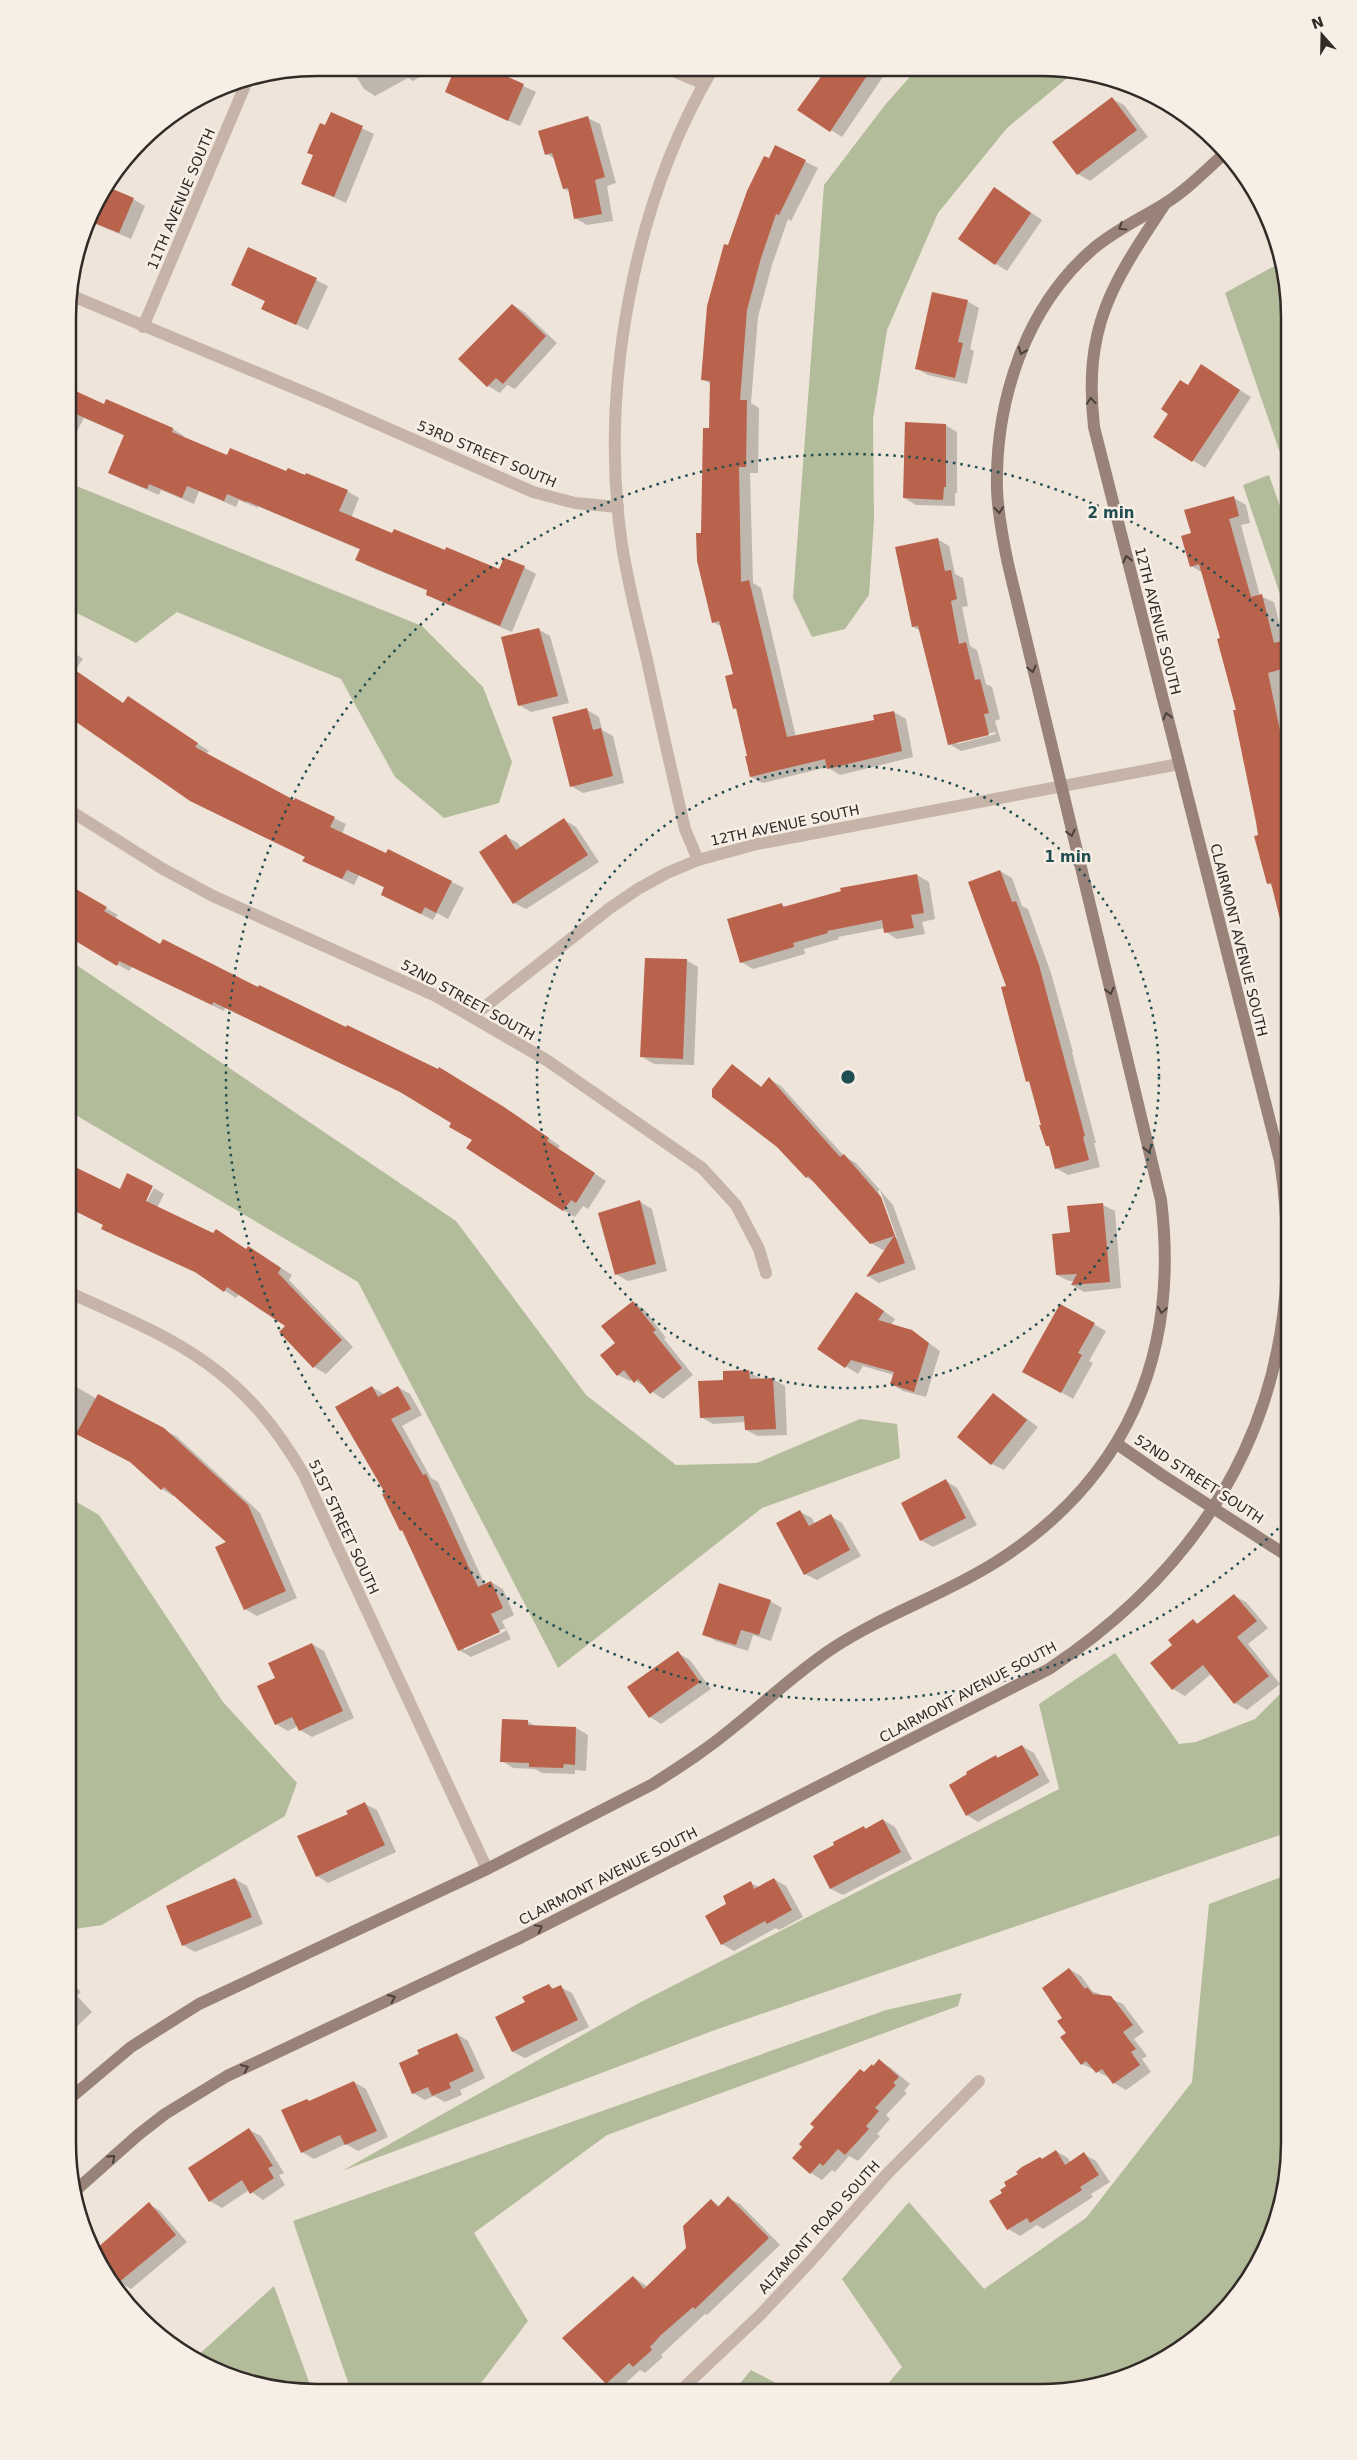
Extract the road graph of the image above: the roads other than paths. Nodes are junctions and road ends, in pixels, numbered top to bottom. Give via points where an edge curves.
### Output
1 (685, 76) edge
2 (709, 76) edge
3 (704, 84) junction
4 (244, 88) edge
5 (1220, 157) edge
6 (1165, 204) junction
7 (77, 298) edge
8 (143, 327) junction
9 (618, 507) junction
10 (1179, 764) junction
11 (1060, 786) junction
12 (76, 814) edge
13 (698, 860) junction
14 (473, 1016) junction
15 (1281, 1168) edge
16 (766, 1273) dead end
17 (76, 1296) edge
18 (1281, 1332) edge
19 (1117, 1444) junction
20 (1214, 1507) junction
21 (1281, 1552) edge
22 (487, 1869) junction
23 (979, 2081) dead end
24 (76, 2093) edge
25 (80, 2187) edge
26 (688, 2384) edge

1 - 3 street
2 - 3 street
3 - 9 street via 661,184 635,275 620,367 616,451
4 - 8 street, 11TH AVENUE SOUTH
5 - 6 street, 12TH AVENUE SOUTH
10 -> 6 street, 12TH AVENUE SOUTH via 1094,427 1091,398 1091,369 1102,314 1125,264
6 -> 11 street, 12TH AVENUE SOUTH via 1116,231 1093,249 1048,300 1021,352 1002,417 997,454 1000,528
7 - 8 street, 53RD STREET SOUTH
8 - 9 street, 53RD STREET SOUTH via 323,400 533,492 575,503
9 - 13 street via 630,590 685,829
10 - 11 street, 12TH AVENUE SOUTH
10 - 15 street, CLAIRMONT AVENUE SOUTH
11 - 13 street, 12TH AVENUE SOUTH via 757,844
11 -> 19 street via 1161,1200 1165,1236 1164,1298 1157,1342 1134,1411
12 - 14 street, 52ND STREET SOUTH via 155,865 212,896 398,977
13 - 14 street, 12TH AVENUE SOUTH via 660,877 610,908
14 - 16 street, 52ND STREET SOUTH via 548,1061 702,1168 736,1205 759,1249
17 - 22 street, 51ST STREET SOUTH via 171,1339 201,1357 234,1384 271,1423 304,1475
18 - 20 street, CLAIRMONT AVENUE SOUTH via 1265,1400 1234,1473
19 - 20 street, 52ND STREET SOUTH
19 - 22 street via 1074,1499 1049,1523 995,1563 834,1647 797,1673 696,1756 653,1784
20 - 21 street, 52ND STREET SOUTH
25 -> 20 street, CLAIRMONT AVENUE SOUTH via 165,2114 227,2076 520,1938 1049,1669 1084,1646 1144,1594 1170,1567
22 - 24 street via 199,2004 131,2047
23 - 26 street, ALTAMONT ROAD SOUTH via 886,2174 768,2307

